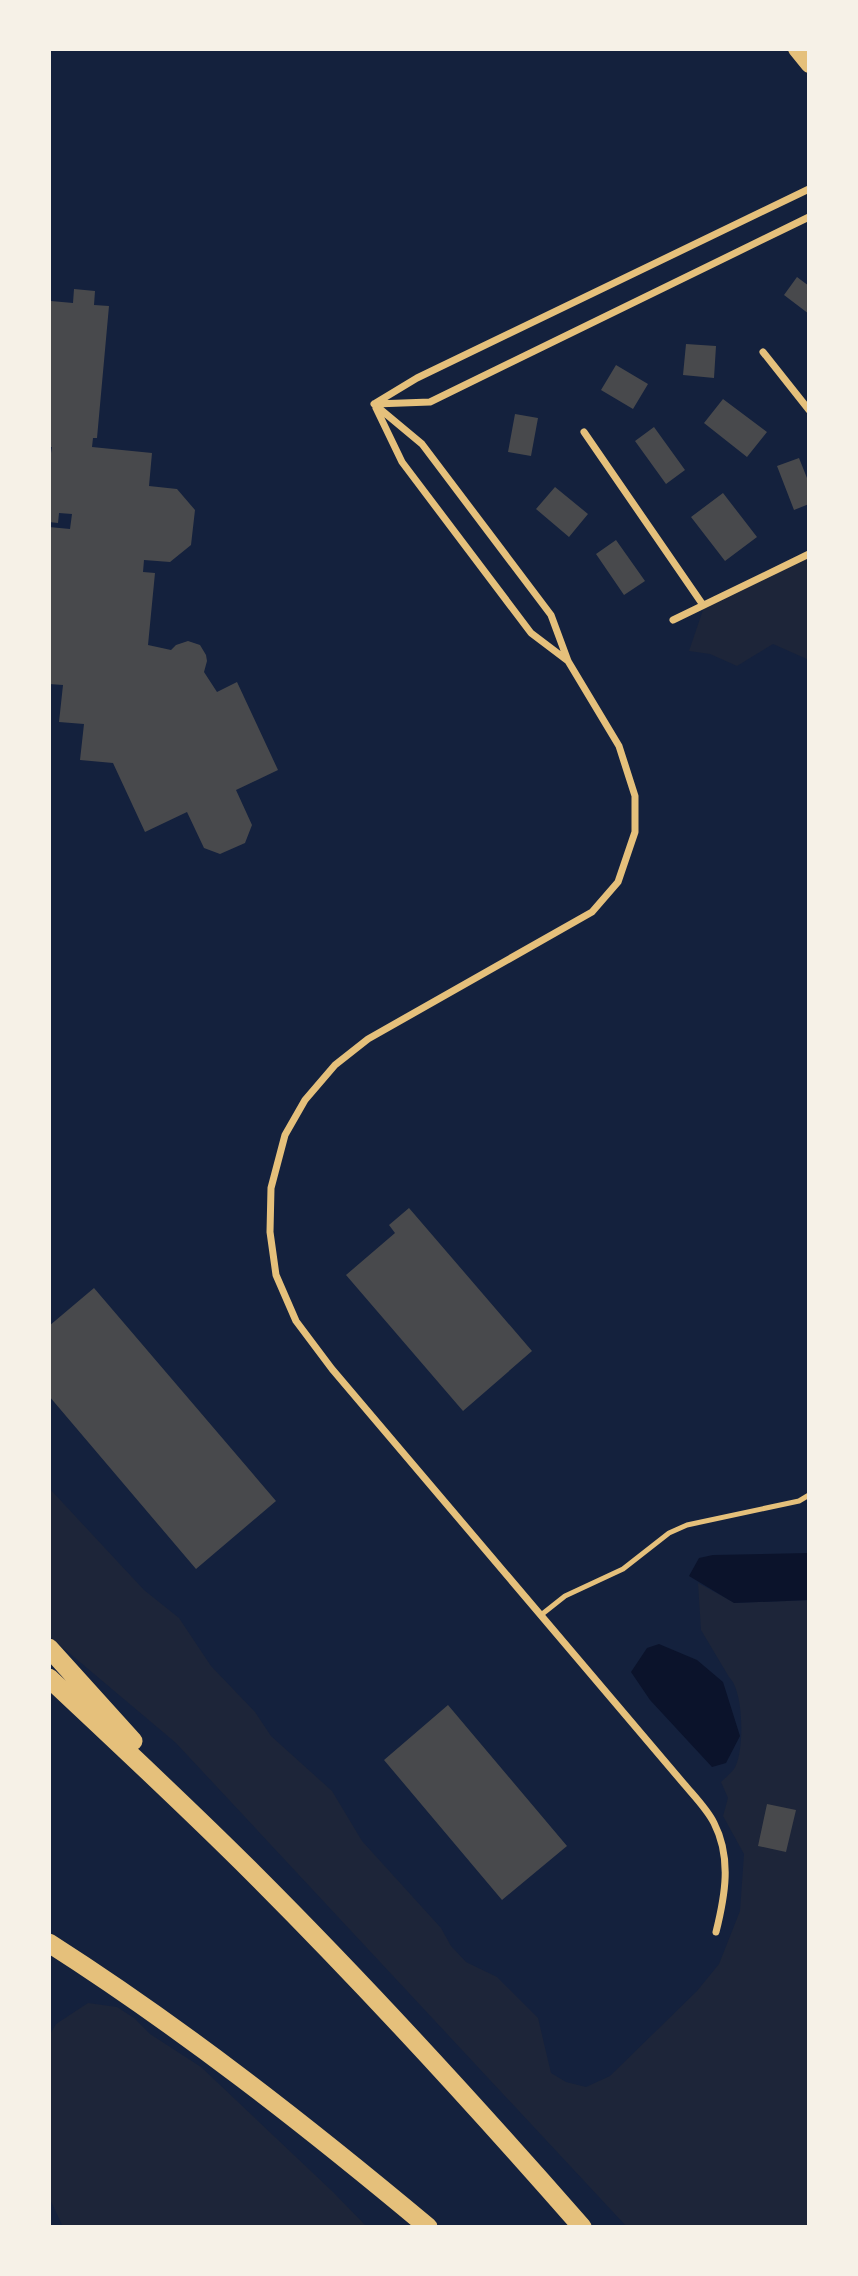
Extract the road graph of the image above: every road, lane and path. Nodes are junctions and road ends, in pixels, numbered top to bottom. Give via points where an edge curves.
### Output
1 (796, 49) edge
2 (809, 65) edge
3 (809, 189) edge
4 (809, 217) edge
5 (763, 352) dead end
6 (374, 404) junction
7 (809, 410) edge
8 (584, 432) dead end
9 (809, 554) edge
10 (703, 605) junction
11 (673, 620) dead end
12 (568, 662) junction
13 (809, 1494) edge
14 (541, 1615) junction
15 (49, 1648) edge
16 (49, 1678) edge
17 (254, 1874) junction
18 (716, 1931) dead end
19 (49, 1942) edge
20 (428, 2227) edge
21 (582, 2227) edge

1 - 2 main road
3 - 6 street via 418,378
4 - 6 street via 430,402
5 - 7 street
6 - 12 street via 402,462 531,632
6 - 12 street via 422,444 551,615
8 - 10 street
9 - 10 street
10 - 11 street
12 - 14 street via 619,746 635,796 635,832 618,882 592,912 368,1038 335,1065 305,1100 285,1135 271,1188 270,1232 276,1275 296,1321
13 - 14 lane via 799,1501 687,1525 623,1570 565,1596
14 - 18 street via 714,1823 724,1856 725,1894
15 - 17 highway
16 - 17 highway
17 - 21 highway via 434,2062
19 - 20 highway via 280,2106

